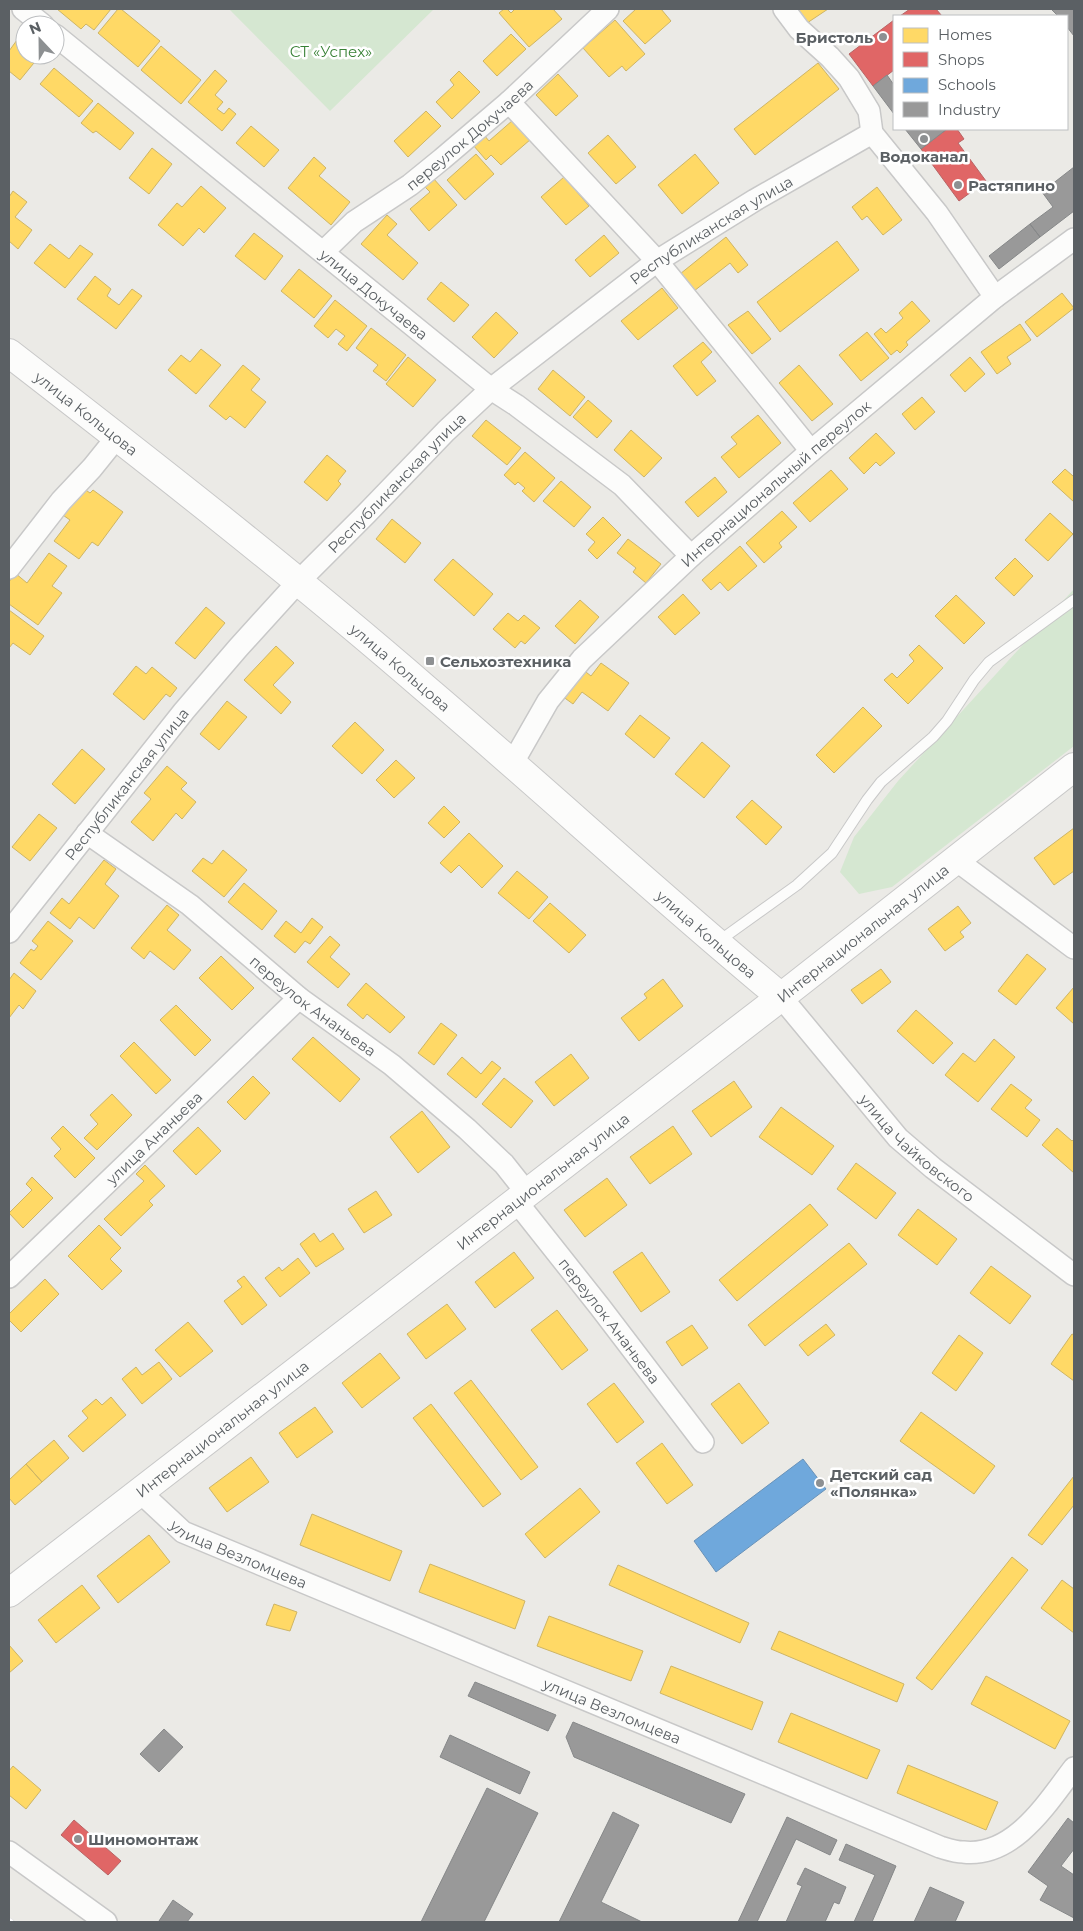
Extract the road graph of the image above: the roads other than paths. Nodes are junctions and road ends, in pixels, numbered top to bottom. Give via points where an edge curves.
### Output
1 (608, 9) edge
2 (784, 9) edge
3 (65, 43) edge
4 (509, 102) junction
5 (872, 133) junction
6 (1074, 239) edge
7 (323, 252) junction
8 (657, 261) junction
9 (995, 297) junction
10 (9, 353) edge
11 (492, 389) junction
12 (117, 437) junction
13 (811, 451) junction
14 (690, 556) junction
15 (9, 568) edge
16 (298, 582) junction
17 (1074, 600) edge
18 (512, 764) junction
19 (1074, 767) edge
20 (87, 833) junction
21 (956, 860) junction
22 (9, 932) edge
23 (716, 943) junction
24 (1074, 948) edge
25 (781, 997) junction
26 (299, 998) junction
27 (521, 1197) junction
28 (1074, 1275) edge
29 (9, 1277) edge
30 (703, 1442) dead end
31 (139, 1492) junction
32 (9, 1593) edge
33 (1074, 1768) edge
34 (9, 1852) edge
35 (106, 1922) edge

1 - 4 street, переулок Докучаева
2 - 5 street via 799,29 848,78 868,111
3 - 7 street, улица Докучаева
4 - 7 street, переулок Докучаева via 410,185 354,222
4 - 8 street
5 - 8 street, Республиканская улица
5 - 9 street via 937,213
6 - 9 street, Интернациональный переулок
7 - 11 street, улица Докучаева
8 - 11 street, Республиканская улица
8 - 13 street
9 - 13 street, Интернациональный переулок
10 - 12 main road, улица Кольцова
11 - 14 street, улица Докучаева via 622,485
11 - 16 street, Республиканская улица via 446,431
12 - 15 street via 61,500
12 - 16 main road, улица Кольцова
13 - 14 street, Интернациональный переулок
14 - 18 street, Интернациональный переулок via 582,659 548,701
16 - 18 main road, улица Кольцова
16 - 20 street, Республиканская улица via 238,648
17 - 23 lane via 989,662 933,737 881,782 832,853 797,885
18 - 23 main road, улица Кольцова
19 - 21 main road, Интернациональная улица
20 - 22 street, Республиканская улица
20 - 26 street, переулок Ананьева via 190,905
21 - 24 street
21 - 25 main road, Интернациональная улица
23 - 25 main road, улица Кольцова
25 - 27 main road, Интернациональная улица
25 - 28 street, улица Чайковского via 898,1138
26 - 27 street, переулок Ананьева via 392,1065 438,1104 504,1164
26 - 29 street, улица Ананьева
27 - 30 street, переулок Ананьева
27 - 31 main road, Интернациональная улица
31 - 32 main road, Интернациональная улица
31 - 33 street, улица Везломцева via 182,1532 940,1847 977,1852 1007,1842 1031,1823
34 - 35 street

